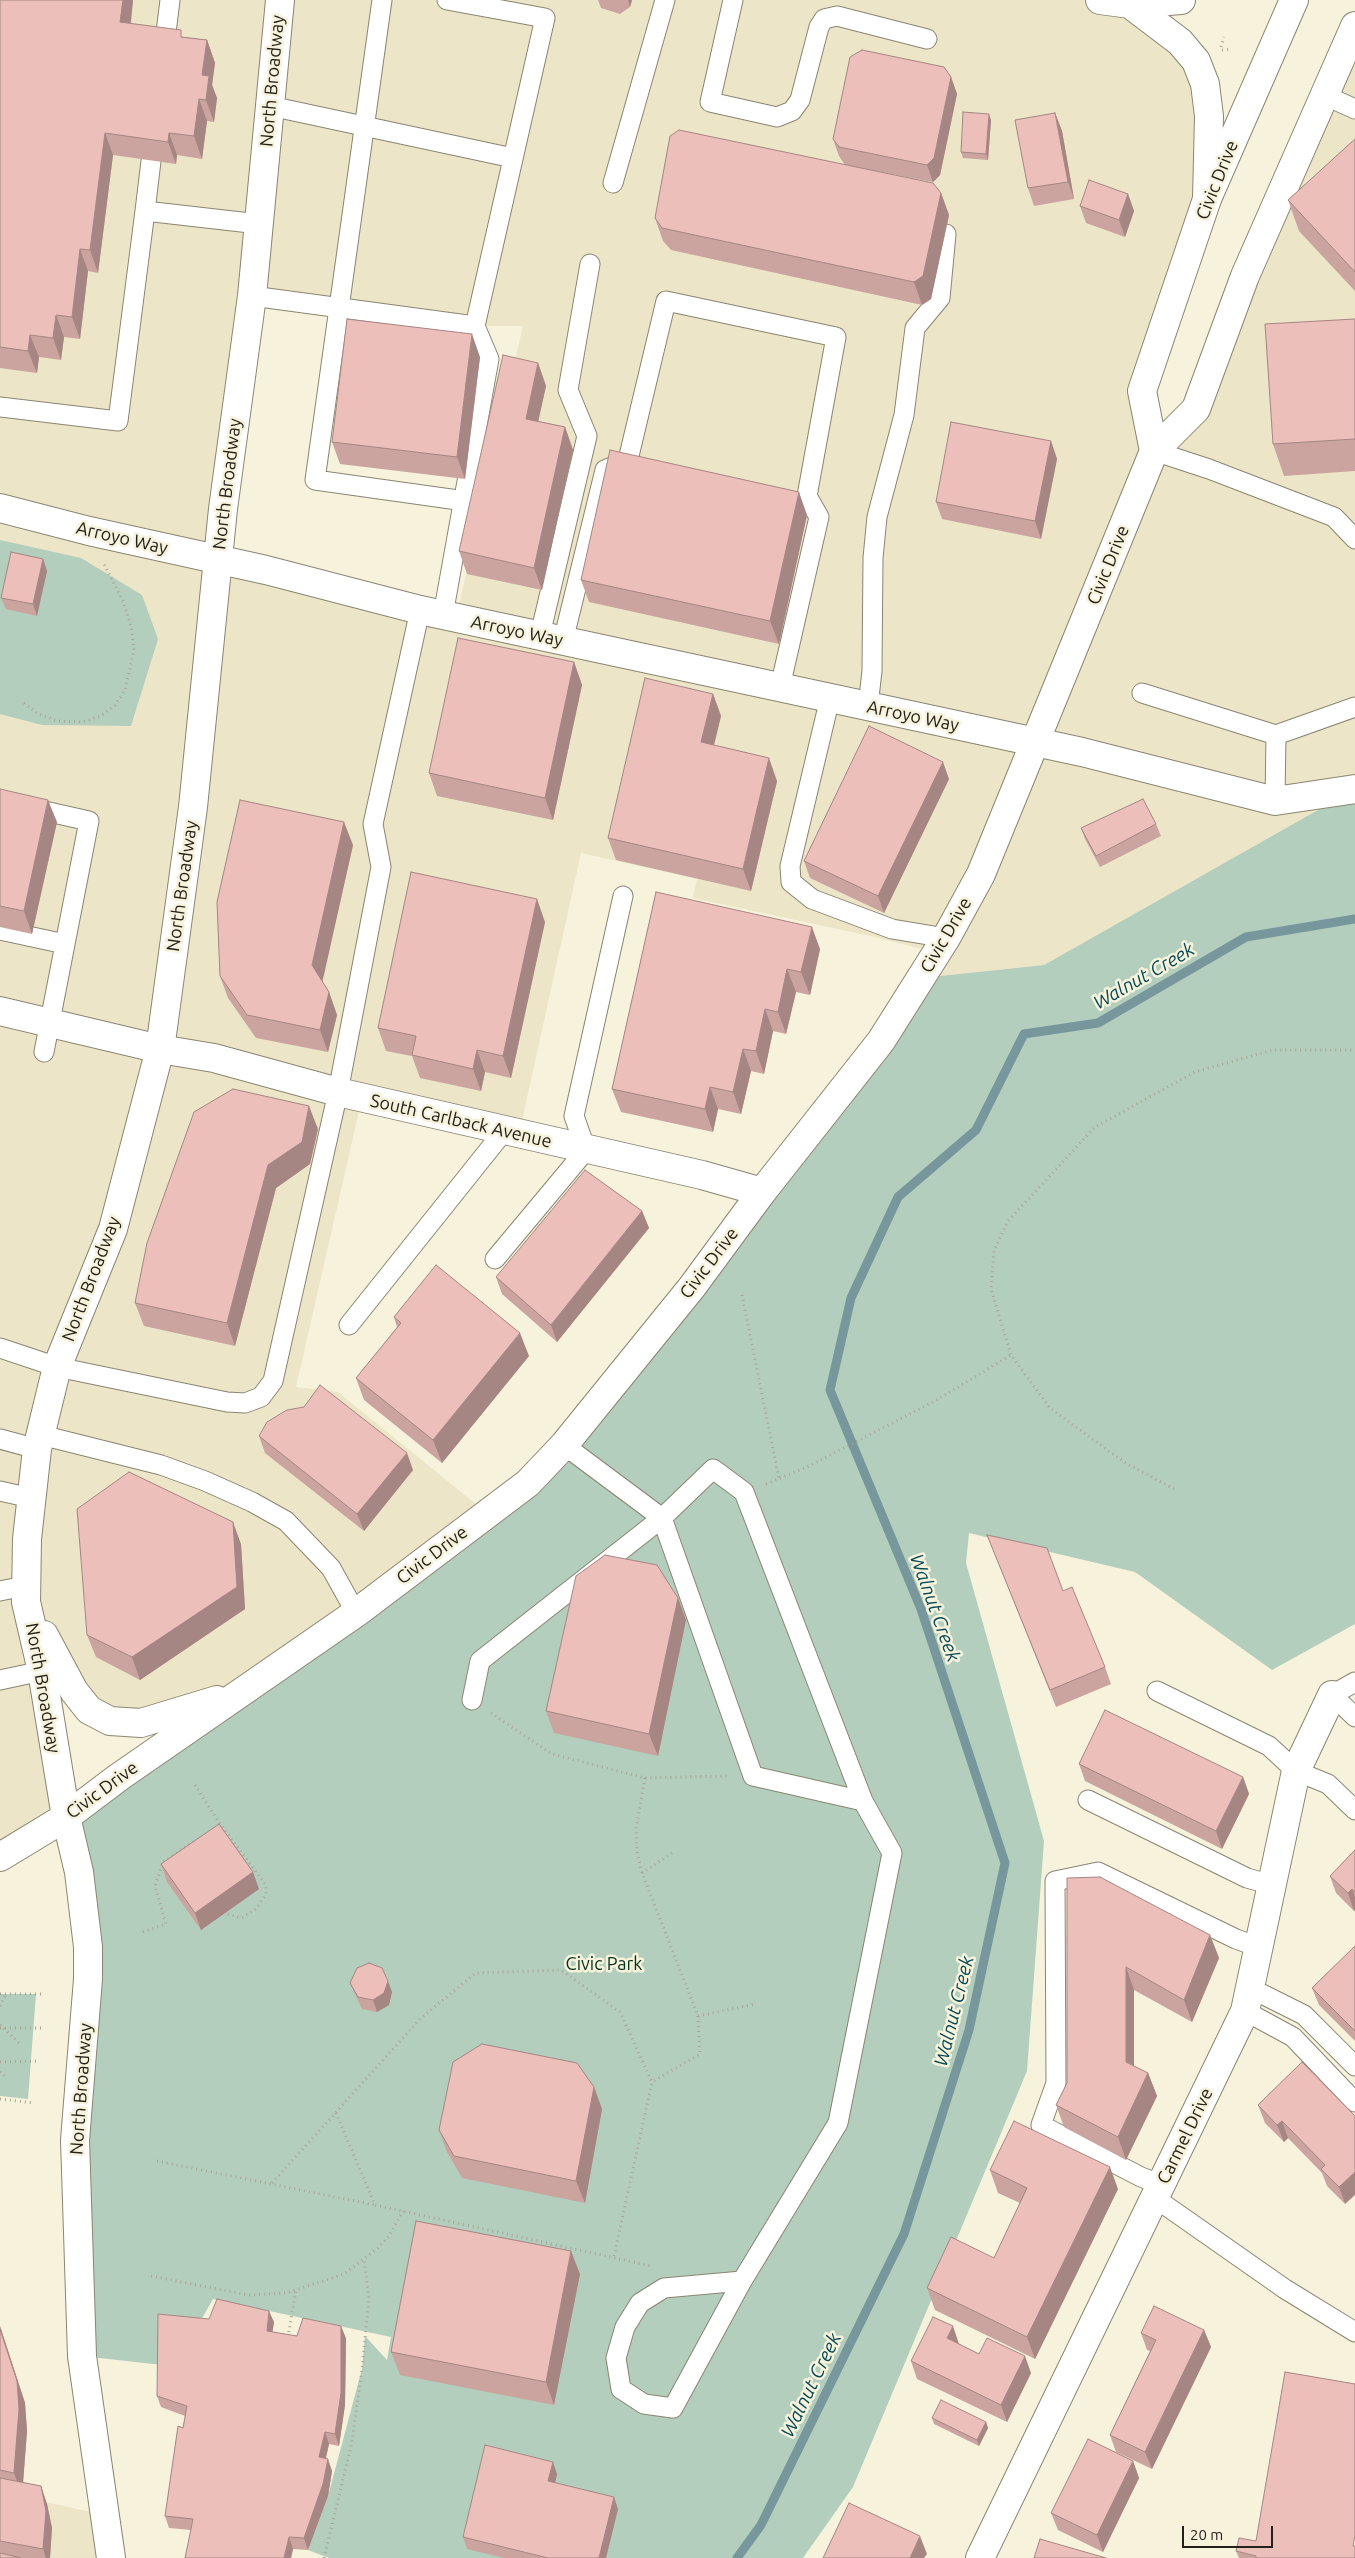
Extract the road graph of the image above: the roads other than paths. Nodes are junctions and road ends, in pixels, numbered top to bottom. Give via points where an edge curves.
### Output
1 (170, 0) edge
2 (280, 0) edge
3 (382, 0) edge
4 (447, 0) edge
5 (665, 0) edge
6 (733, 0) edge
7 (1100, 0) edge
8 (1181, 0) edge
9 (1294, 0) edge
10 (1130, 4) junction
11 (1355, 26) edge
12 (927, 39) dead end
13 (164, 49) edge
14 (1324, 95) junction
15 (270, 106) junction
16 (1355, 109) edge
17 (365, 127) junction
18 (513, 158) junction
19 (151, 161) edge
20 (613, 183) dead end
21 (1207, 199) junction
22 (145, 211) junction
23 (259, 224) junction
24 (946, 234) dead end
25 (590, 264) dead end
26 (252, 296) junction
27 (340, 308) junction
28 (475, 326) junction
29 (0, 407) edge
30 (1154, 452) junction
31 (465, 501) junction
32 (0, 508) edge
33 (1355, 539) edge
34 (218, 560) junction
35 (431, 612) junction
36 (551, 638) junction
37 (780, 687) junction
38 (1142, 693) dead end
39 (830, 698) junction
40 (868, 706) junction
41 (1355, 707) edge
42 (1276, 735) junction
43 (1036, 742) junction
44 (1355, 789) edge
45 (0, 801) edge
46 (1275, 801) junction
47 (624, 896) dead end
48 (0, 930) edge
49 (946, 938) junction
50 (65, 944) junction
51 (0, 1011) edge
52 (50, 1022) junction
53 (160, 1049) junction
54 (44, 1052) dead end
55 (338, 1092) junction
56 (504, 1131) junction
57 (586, 1150) junction
58 (762, 1192) junction
59 (495, 1260) dead end
60 (349, 1325) dead end
61 (0, 1348) edge
62 (57, 1367) junction
63 (0, 1440) edge
64 (39, 1442) junction
65 (564, 1445) junction
66 (0, 1491) edge
67 (31, 1498) junction
68 (662, 1518) junction
69 (17, 1593) edge
70 (356, 1613) junction
71 (42, 1671) junction
72 (0, 1680) edge
73 (1344, 1689) edge
74 (1157, 1690) dead end
75 (242, 1692) junction
76 (472, 1700) road end
77 (1355, 1717) edge
78 (1296, 1771) junction
79 (1088, 1800) dead end
80 (863, 1801) junction
81 (1355, 1810) edge
82 (66, 1817) junction
83 (0, 1858) edge
84 (1272, 1886) junction
85 (1258, 1947) junction
86 (1247, 1999) junction
87 (1355, 2066) edge
88 (1355, 2102) edge
89 (1158, 2191) junction
90 (742, 2281) junction
91 (1355, 2332) edge
92 (111, 2558) edge
93 (980, 2558) edge

1 - 13 lane
2 - 15 main road, North Broadway
3 - 17 lane
4 - 18 lane via 545,18
5 - 20 lane
6 - 12 lane via 710,102 777,116 792,110 800,100 819,27 824,19 837,16
7 - 10 main road
8 - 10 main road
9 - 21 main road, Civic Drive
10 - 21 main road via 1180,42 1196,61 1205,84 1209,116
11 - 14 main road, Civic Drive
14 - 16 lane
14 - 30 main road, Civic Drive via 1245,276 1196,409
15 - 17 lane
15 - 23 main road, North Broadway
17 - 18 lane
17 - 27 lane
18 - 28 lane
19 - 22 lane
21 - 30 main road, Civic Drive via 1142,390
22 - 23 lane
22 - 29 lane via 118,421
23 - 26 main road, North Broadway
24 - 40 lane via 940,298 915,328 904,415 877,517 872,558 872,671
25 - 36 lane via 568,390 586,436
26 - 27 lane
26 - 34 main road, North Broadway
27 - 28 lane
27 - 31 lane via 315,480
28 - 31 lane via 489,359
30 - 33 lane via 1209,469 1334,518
30 - 43 main road, Civic Drive
31 - 35 lane
32 - 34 main road, Arroyo Way
34 - 35 main road, Arroyo Way
34 - 53 main road, North Broadway via 193,807
35 - 36 main road, Arroyo Way
35 - 55 lane via 372,824 381,867
36 - 37 main road, Arroyo Way
36 - 37 lane via 605,470 628,460 666,301 836,337 807,496 819,517
37 - 39 main road, Arroyo Way
38 - 42 lane
39 - 40 main road, Arroyo Way
39 - 49 lane via 790,866 791,882 812,898 892,929
40 - 43 main road, Arroyo Way
41 - 42 lane
42 - 46 lane
43 - 46 main road, Arroyo Way
43 - 49 main road, Civic Drive via 981,874
44 - 46 main road
45 - 50 lane via 89,821
47 - 57 lane via 574,1116
48 - 50 lane
49 - 58 main road, Civic Drive via 881,1041
50 - 52 lane
51 - 52 main road, South Carlback Avenue
52 - 53 main road, South Carlback Avenue
52 - 54 lane
53 - 55 main road, South Carlback Avenue via 214,1058
53 - 62 main road, North Broadway via 113,1229
55 - 56 main road, South Carlback Avenue
55 - 62 lane via 273,1381 261,1397 245,1403 227,1402
56 - 57 main road, South Carlback Avenue
56 - 60 lane
57 - 58 main road, South Carlback Avenue via 702,1175
57 - 59 lane
58 - 65 main road, Civic Drive via 692,1287
61 - 62 lane
62 - 64 main road, North Broadway
63 - 64 lane
64 - 67 main road, North Broadway
64 - 70 lane via 161,1465 205,1480 252,1502 286,1521 331,1568
65 - 68 lane
65 - 70 main road, Civic Drive via 528,1483
66 - 67 lane
67 - 69 main road, North Broadway
68 - 76 lane via 480,1662
68 - 80 lane via 753,1776
68 - 80 lane via 713,1469 744,1492
69 - 71 main road, North Broadway
69 - 75 main road via 74,1691 89,1710 106,1719 141,1723
70 - 75 main road, Civic Drive
71 - 72 lane
71 - 82 main road, North Broadway
73 - 77 lane
73 - 78 main road, Carmel Drive
74 - 78 lane via 1269,1746
75 - 82 main road, Civic Drive
78 - 81 lane via 1328,1784
78 - 84 main road, Carmel Drive
79 - 84 lane via 1247,1878
80 - 90 lane via 892,1853 838,2122
82 - 83 main road, Civic Drive
82 - 92 main road, North Broadway via 79,1872 88,1947 75,2140 82,2356
84 - 85 main road, Carmel Drive
85 - 86 main road, Carmel Drive
85 - 89 lane via 1236,1940 1098,1872 1056,1881 1056,2084 1041,2125 1141,2177
86 - 87 lane via 1304,2015
86 - 88 lane via 1293,2037
86 - 89 main road, Carmel Drive
89 - 91 lane via 1285,2289
89 - 93 main road, Carmel Drive
90 - 90 lane via 664,2288 640,2303 625,2327 616,2358 620,2389 644,2404 673,2408

